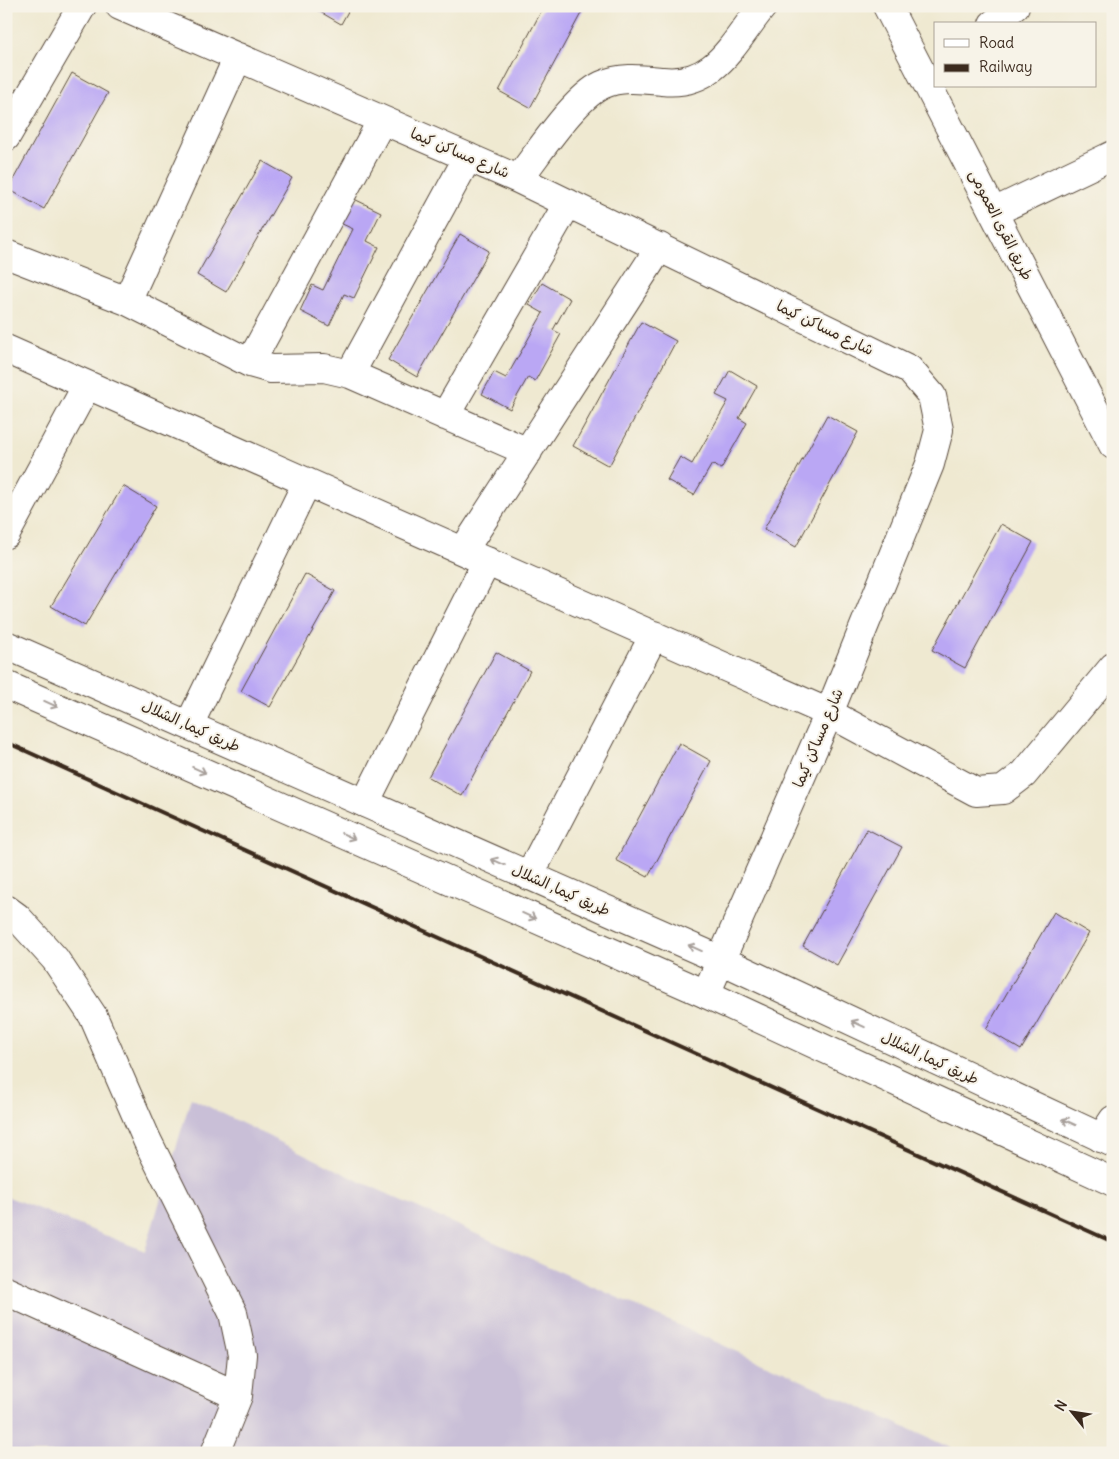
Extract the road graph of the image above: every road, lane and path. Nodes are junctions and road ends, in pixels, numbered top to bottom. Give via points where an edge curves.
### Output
1 (82, 6) edge
2 (763, 6) edge
3 (887, 6) edge
4 (985, 6) edge
5 (1015, 6) edge
6 (136, 9) edge
7 (992, 22) edge
8 (995, 22) edge
9 (238, 58) junction
10 (929, 58) edge
11 (943, 88) edge
12 (382, 120) junction
13 (6, 137) edge
14 (1113, 155) edge
15 (468, 157) junction
16 (518, 179) junction
17 (568, 203) junction
18 (998, 210) junction
19 (660, 247) junction
20 (6, 254) edge
21 (127, 301) junction
22 (6, 349) edge
23 (250, 363) junction
24 (350, 374) junction
25 (87, 384) junction
26 (445, 416) junction
27 (1113, 445) edge
28 (528, 452) junction
29 (307, 482) junction
30 (6, 534) edge
31 (475, 556) junction
32 (654, 635) junction
33 (6, 645) edge
34 (1113, 666) edge
35 (6, 685) edge
36 (829, 713) junction
37 (189, 726) junction
38 (365, 804) junction
39 (529, 876) junction
40 (6, 909) edge
41 (721, 960) junction
42 (706, 994) junction
43 (1109, 1134) edge
44 (1113, 1182) edge
45 (6, 1290) edge
46 (238, 1396) junction
47 (215, 1453) edge

1 - 13 main road
2 - 16 main road via 719,64 698,77 672,82 621,80 602,84 563,121
3 - 10 main road, طريق القرى العمومى
4 - 7 main road
5 - 8 main road
6 - 9 main road, شارع مساكن كيما
9 - 12 main road, شارع مساكن كيما
9 - 21 main road
11 - 18 main road, طريق القرى العمومى
12 - 15 main road, شارع مساكن كيما
12 - 23 main road
14 - 18 main road
15 - 16 main road, شارع مساكن كيما
15 - 24 main road
16 - 17 main road, شارع مساكن كيما
17 - 19 main road, شارع مساكن كيما
17 - 26 main road
18 - 27 main road, طريق القرى العمومى
19 - 28 main road
19 - 36 main road, شارع مساكن كيما via 909,368 932,396 939,430 930,464
20 - 21 main road
21 - 23 main road
22 - 25 main road
23 - 24 main road via 271,369 324,368
24 - 26 main road
25 - 29 main road
25 - 30 main road
26 - 28 main road
28 - 31 main road
29 - 31 main road
29 - 37 main road
31 - 32 main road
31 - 38 main road
32 - 36 main road
32 - 39 main road
33 - 37 main road, طريق كيما, الشلال
34 - 36 main road via 1024,774 1003,790 976,792
35 -> 42 main road
36 - 41 main road, شارع مساكن كيما
37 - 38 main road, طريق كيما, الشلال
39 -> 38 main road, طريق كيما, الشلال
41 -> 39 main road, طريق كيما, الشلال
40 - 46 main road via 55,960 93,1016 147,1140 233,1313 242,1355
41 - 42 main road, شارع مساكن كيما
43 -> 41 main road, طريق كيما, الشلال
42 - 44 main road
45 - 46 main road
46 - 47 main road

